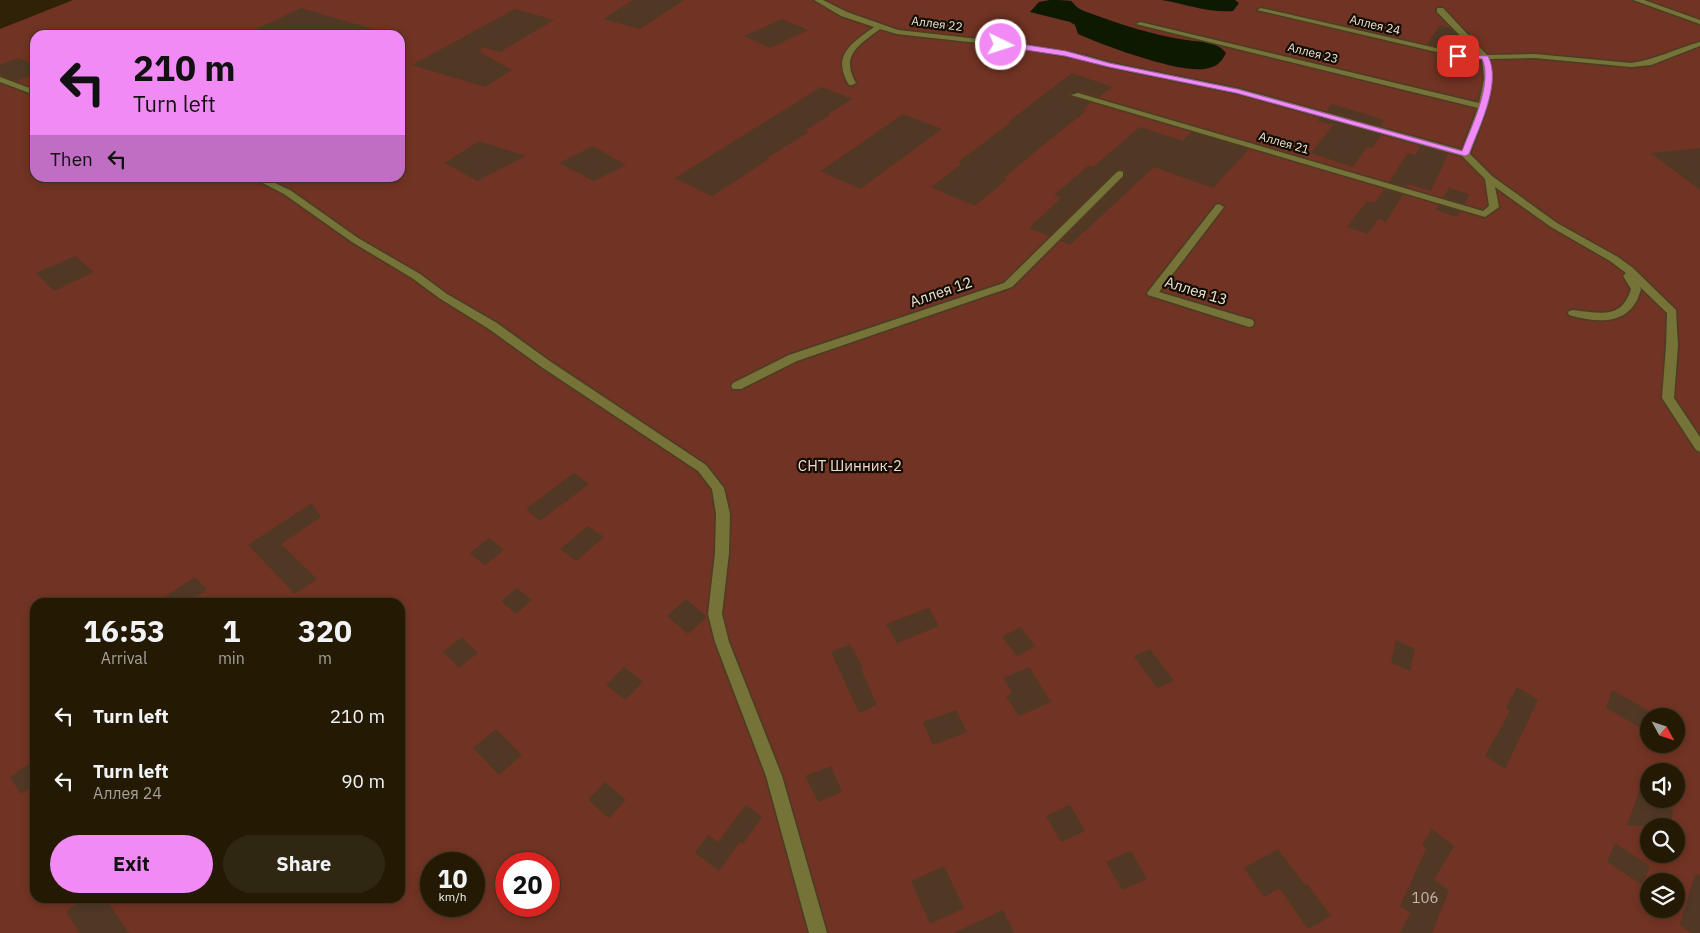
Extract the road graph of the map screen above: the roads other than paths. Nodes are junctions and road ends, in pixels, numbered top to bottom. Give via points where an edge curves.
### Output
1 (818, 0) edge
2 (1637, 0) edge
3 (1261, 10) dead end
4 (1440, 10) dead end
5 (1700, 22) edge
6 (1140, 24) dead end
7 (879, 26) junction
8 (1700, 44) edge
9 (1485, 58) junction
10 (0, 78) edge
11 (852, 83) dead end
12 (30, 91) edge
13 (1075, 96) dead end
14 (1481, 106) junction
15 (1465, 154) junction
16 (1120, 174) dead end
17 (1489, 178) junction
18 (266, 182) edge
19 (1219, 207) dead end
20 (1614, 259) junction
21 (1573, 313) dead end
22 (1249, 323) dead end
23 (737, 386) dead end
24 (1700, 447) edge
25 (818, 933) edge

1 - 7 street, Аллея 22 via 844,14
2 - 5 street
3 - 9 street, Аллея 24 via 1458,56
4 - 9 street
6 - 14 street, Аллея 23
7 - 11 street via 844,58 844,72
7 - 15 street, Аллея 22 via 897,32 1014,45 1083,57 1237,91
8 - 9 street, Аллея 24 via 1648,64 1535,56
9 - 14 street via 1489,66 1488,93
10 - 12 street
13 - 17 street, Аллея 21 via 1485,214 1494,207
14 - 15 street
15 - 17 street
16 - 23 street, Аллея 12 via 1008,285 793,358
17 - 20 street via 1554,225
18 - 25 street via 287,192 355,240 493,326 702,468 718,488 723,514 715,614 722,642 774,776
19 - 22 street, Аллея 13 via 1152,293
20 - 21 street via 1636,289 1631,307 1616,316
20 - 24 street via 1672,312 1668,398

